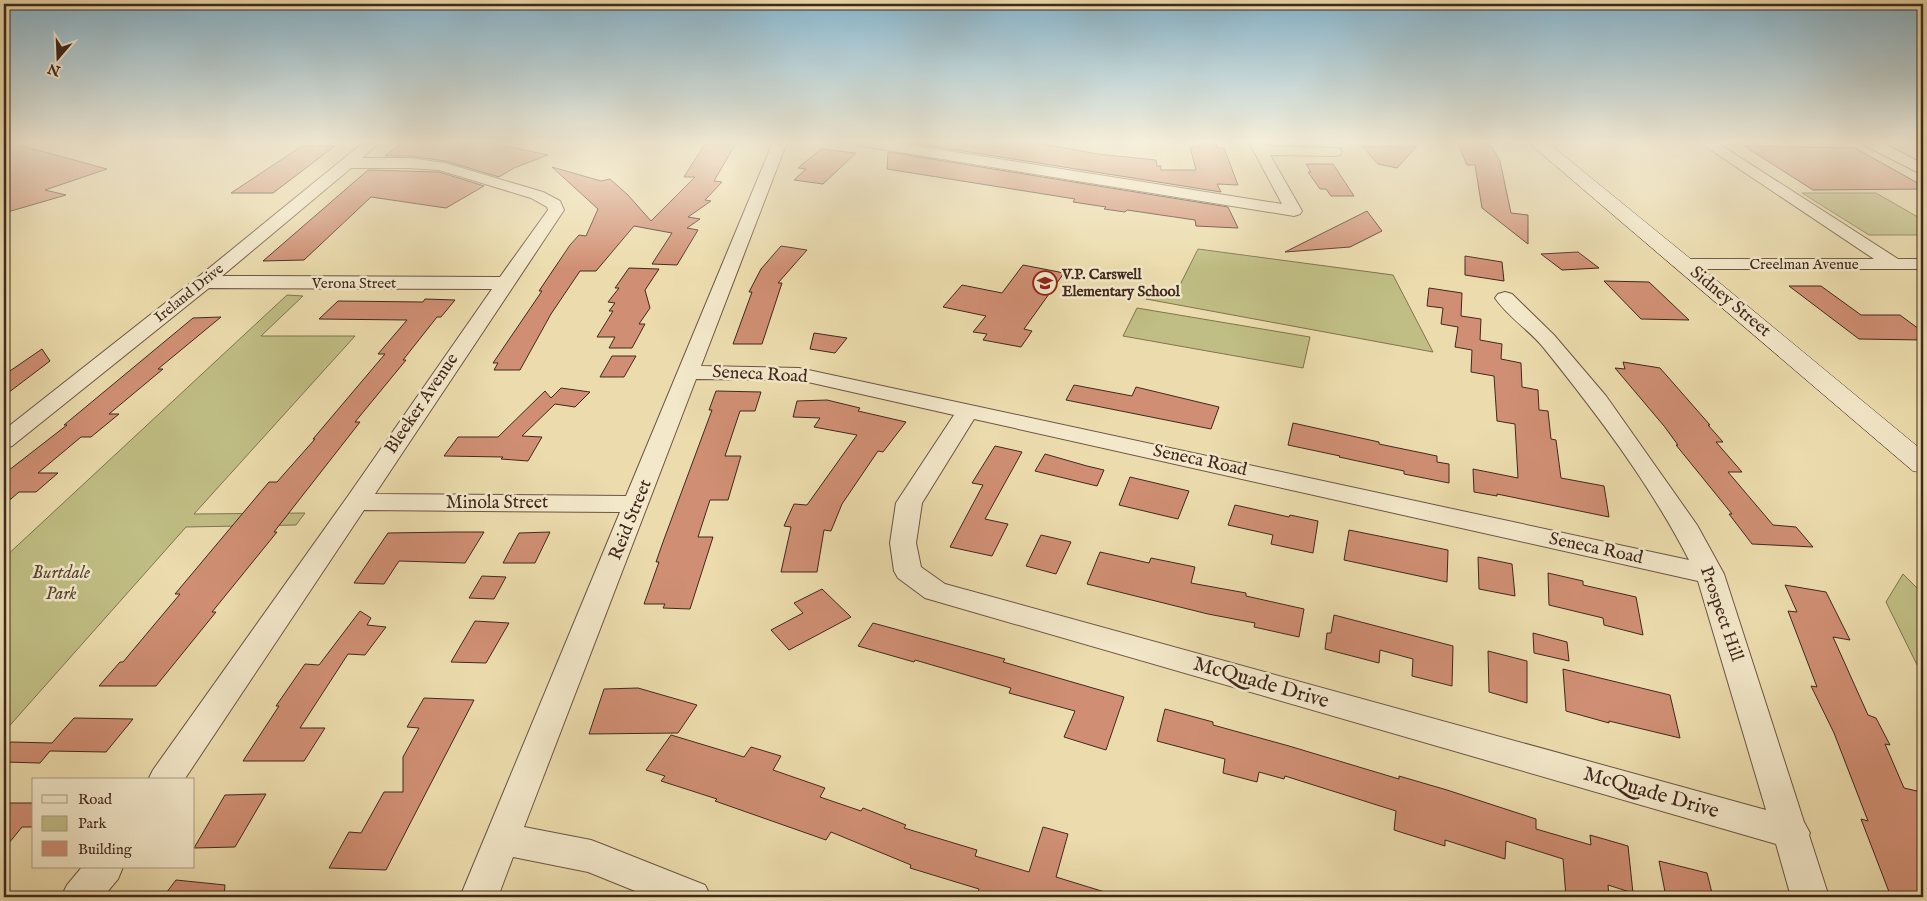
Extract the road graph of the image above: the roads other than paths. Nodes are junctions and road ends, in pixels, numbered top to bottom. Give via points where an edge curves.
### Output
1 (323, 184) edge
2 (500, 184) edge
3 (763, 184) edge
4 (1125, 184) edge
5 (1279, 184) edge
6 (1587, 184) edge
7 (1771, 184) edge
8 (1685, 264) junction
9 (1894, 264) junction
10 (1923, 264) edge
11 (204, 282) junction
12 (505, 283) junction
13 (1505, 298) dead end
14 (688, 372) junction
15 (969, 410) junction
16 (4, 441) edge
17 (1923, 465) edge
18 (356, 502) junction
19 (637, 504) junction
20 (1710, 574) junction
21 (166, 778) edge
22 (1792, 833) junction
23 (503, 839) junction
24 (104, 868) edge
25 (80, 897) edge
26 (479, 897) edge
27 (692, 897) edge
28 (1810, 897) edge

1 - 11 street, Ireland Drive
2 - 12 street, Bleeker Avenue via 537,195 554,204 556,210
3 - 14 street, Reid Street
4 - 5 street via 1294,211
6 - 8 main road, Sidney Street
7 - 9 street
8 - 9 street, Creelman Avenue
8 - 17 main road, Sidney Street
9 - 10 street, Creelman Avenue
11 - 12 street, Verona Street
11 - 16 street, Ireland Drive
12 - 18 street, Bleeker Avenue
13 - 20 street, Prospect Hill via 1547,339 1598,402 1684,525
14 - 15 street, Seneca Road via 799,374
14 - 19 street, Reid Street
15 - 20 street, Seneca Road
15 - 22 street, McQuade Drive via 909,503 903,543 908,571 935,591
18 - 19 street, Minola Street
18 - 21 street, Bleeker Avenue
19 - 23 street, Reid Street
20 - 22 street, Prospect Hill
22 - 28 street, Prospect Hill
23 - 26 street, Reid Street
23 - 27 street via 592,856
24 - 25 street

